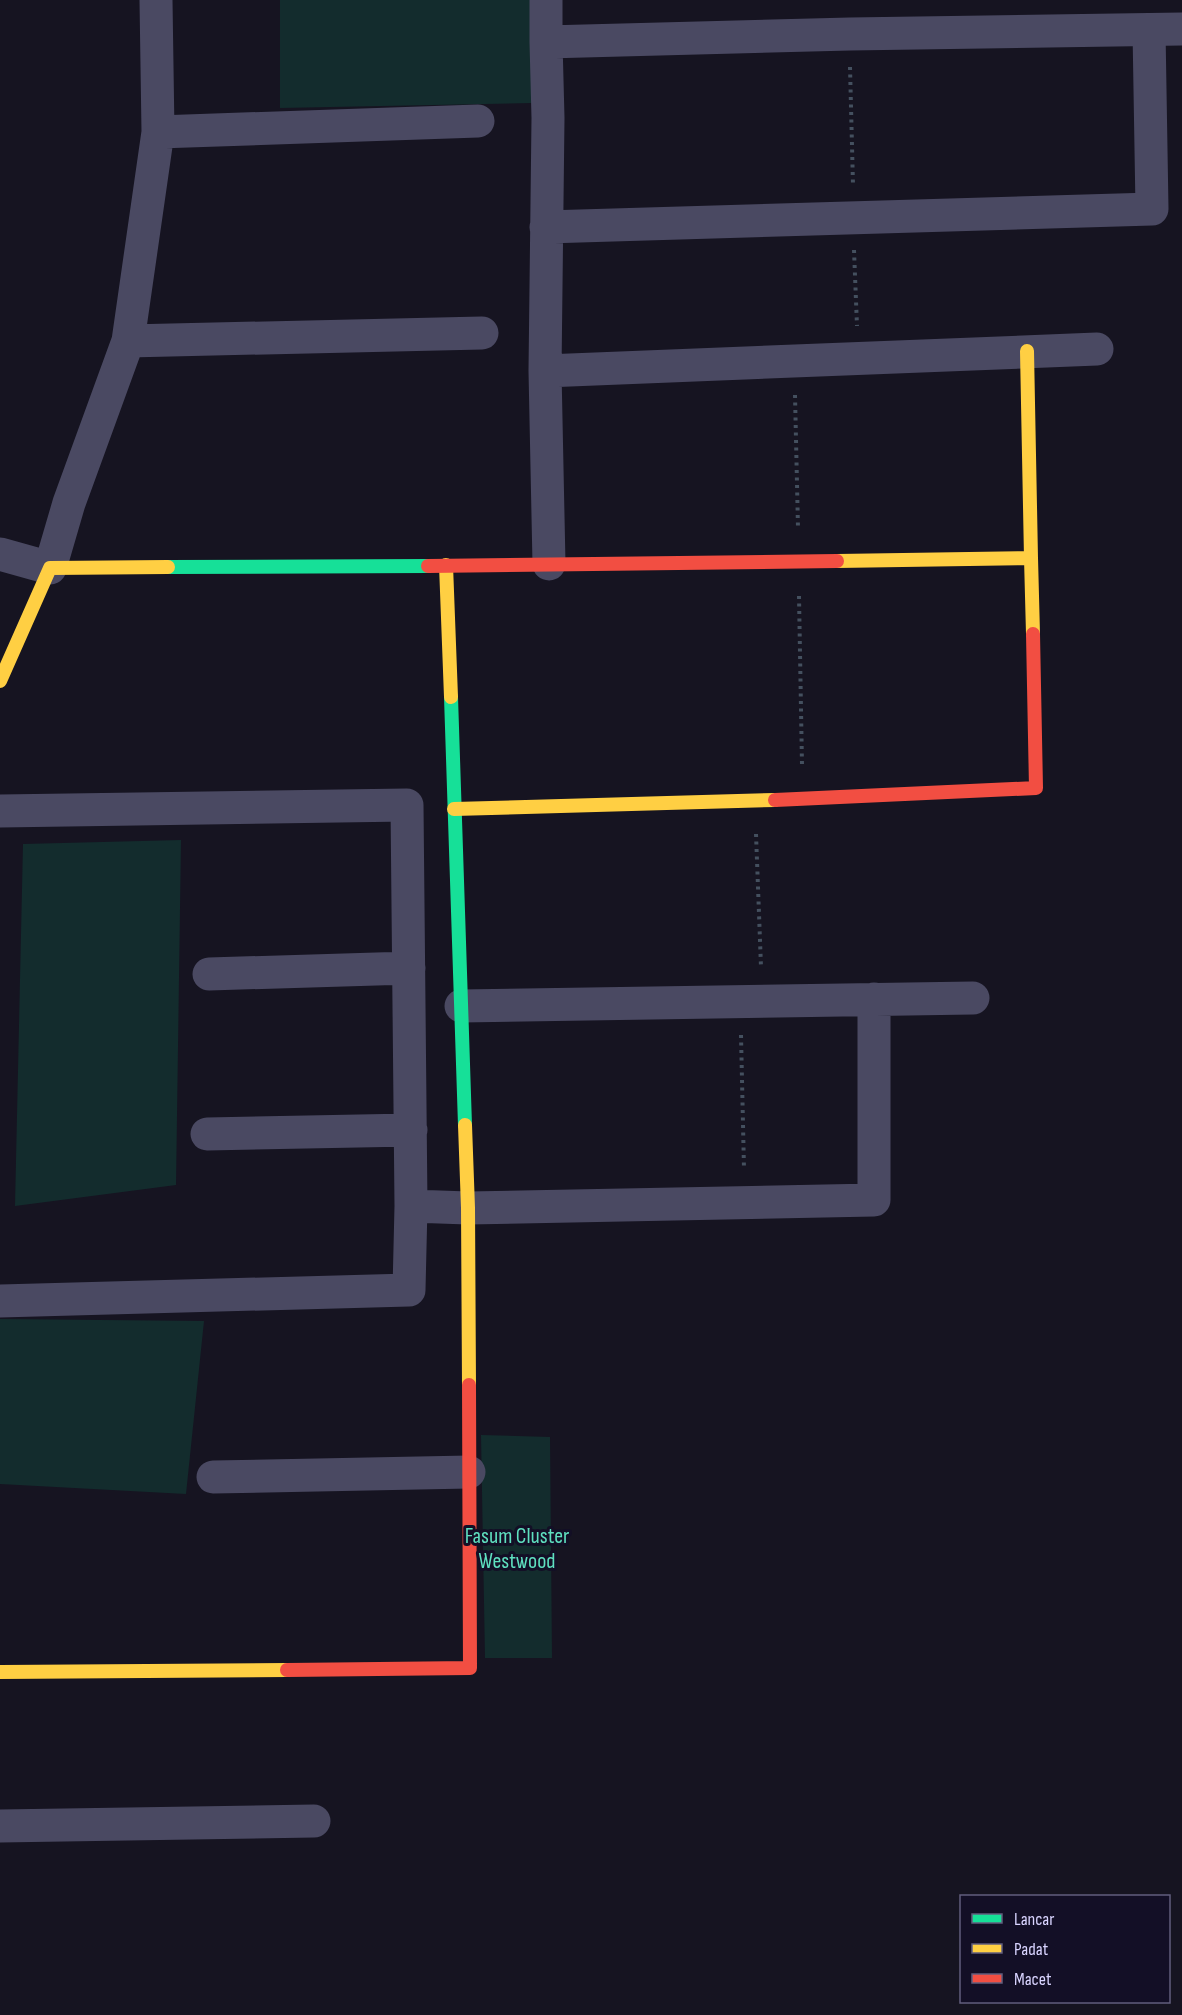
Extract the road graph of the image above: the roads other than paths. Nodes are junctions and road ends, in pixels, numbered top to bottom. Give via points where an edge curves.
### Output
1 (156, 0) edge
2 (546, 0) edge
3 (1182, 29) edge
4 (1149, 30) junction
5 (546, 42) junction
6 (478, 121) dead end
7 (158, 132) junction
8 (546, 227) junction
9 (482, 333) dead end
10 (128, 341) junction
11 (1097, 349) dead end
12 (1027, 351) junction
13 (545, 371) junction
14 (0, 554) edge
15 (1031, 558) junction
16 (549, 564) junction
17 (446, 565) junction
18 (50, 568) junction
19 (0, 681) edge
20 (454, 809) junction
21 (0, 811) edge
22 (409, 968) junction
23 (209, 974) dead end
24 (973, 998) dead end
25 (874, 999) junction
26 (461, 1006) junction
27 (411, 1130) junction
28 (207, 1134) dead end
29 (411, 1206) junction
30 (468, 1208) junction
31 (0, 1301) edge
32 (469, 1472) junction
33 (213, 1477) dead end
34 (0, 1672) edge
35 (314, 1821) dead end
36 (0, 1826) edge

1 - 7 street
2 - 5 street
3 - 4 street
4 - 5 street
4 - 8 street via 1152,209
5 - 8 street
6 - 7 street
7 - 10 street
8 - 13 street
9 - 10 street
10 - 18 street via 69,503
11 - 12 street
12 - 13 street
12 - 15 street
13 - 16 street
14 - 18 street
15 - 16 street
15 - 20 street via 1036,788
16 - 17 street
17 - 18 street
17 - 20 street
18 - 19 street
20 - 26 street
21 - 22 street via 407,805
22 - 23 street
22 - 27 street
24 - 25 street
25 - 26 street
25 - 30 street via 874,1200
26 - 30 street
27 - 28 street
27 - 29 street
29 - 30 street
29 - 31 street via 409,1290
30 - 32 street
32 - 33 street
32 - 34 street via 470,1668
35 - 36 street

